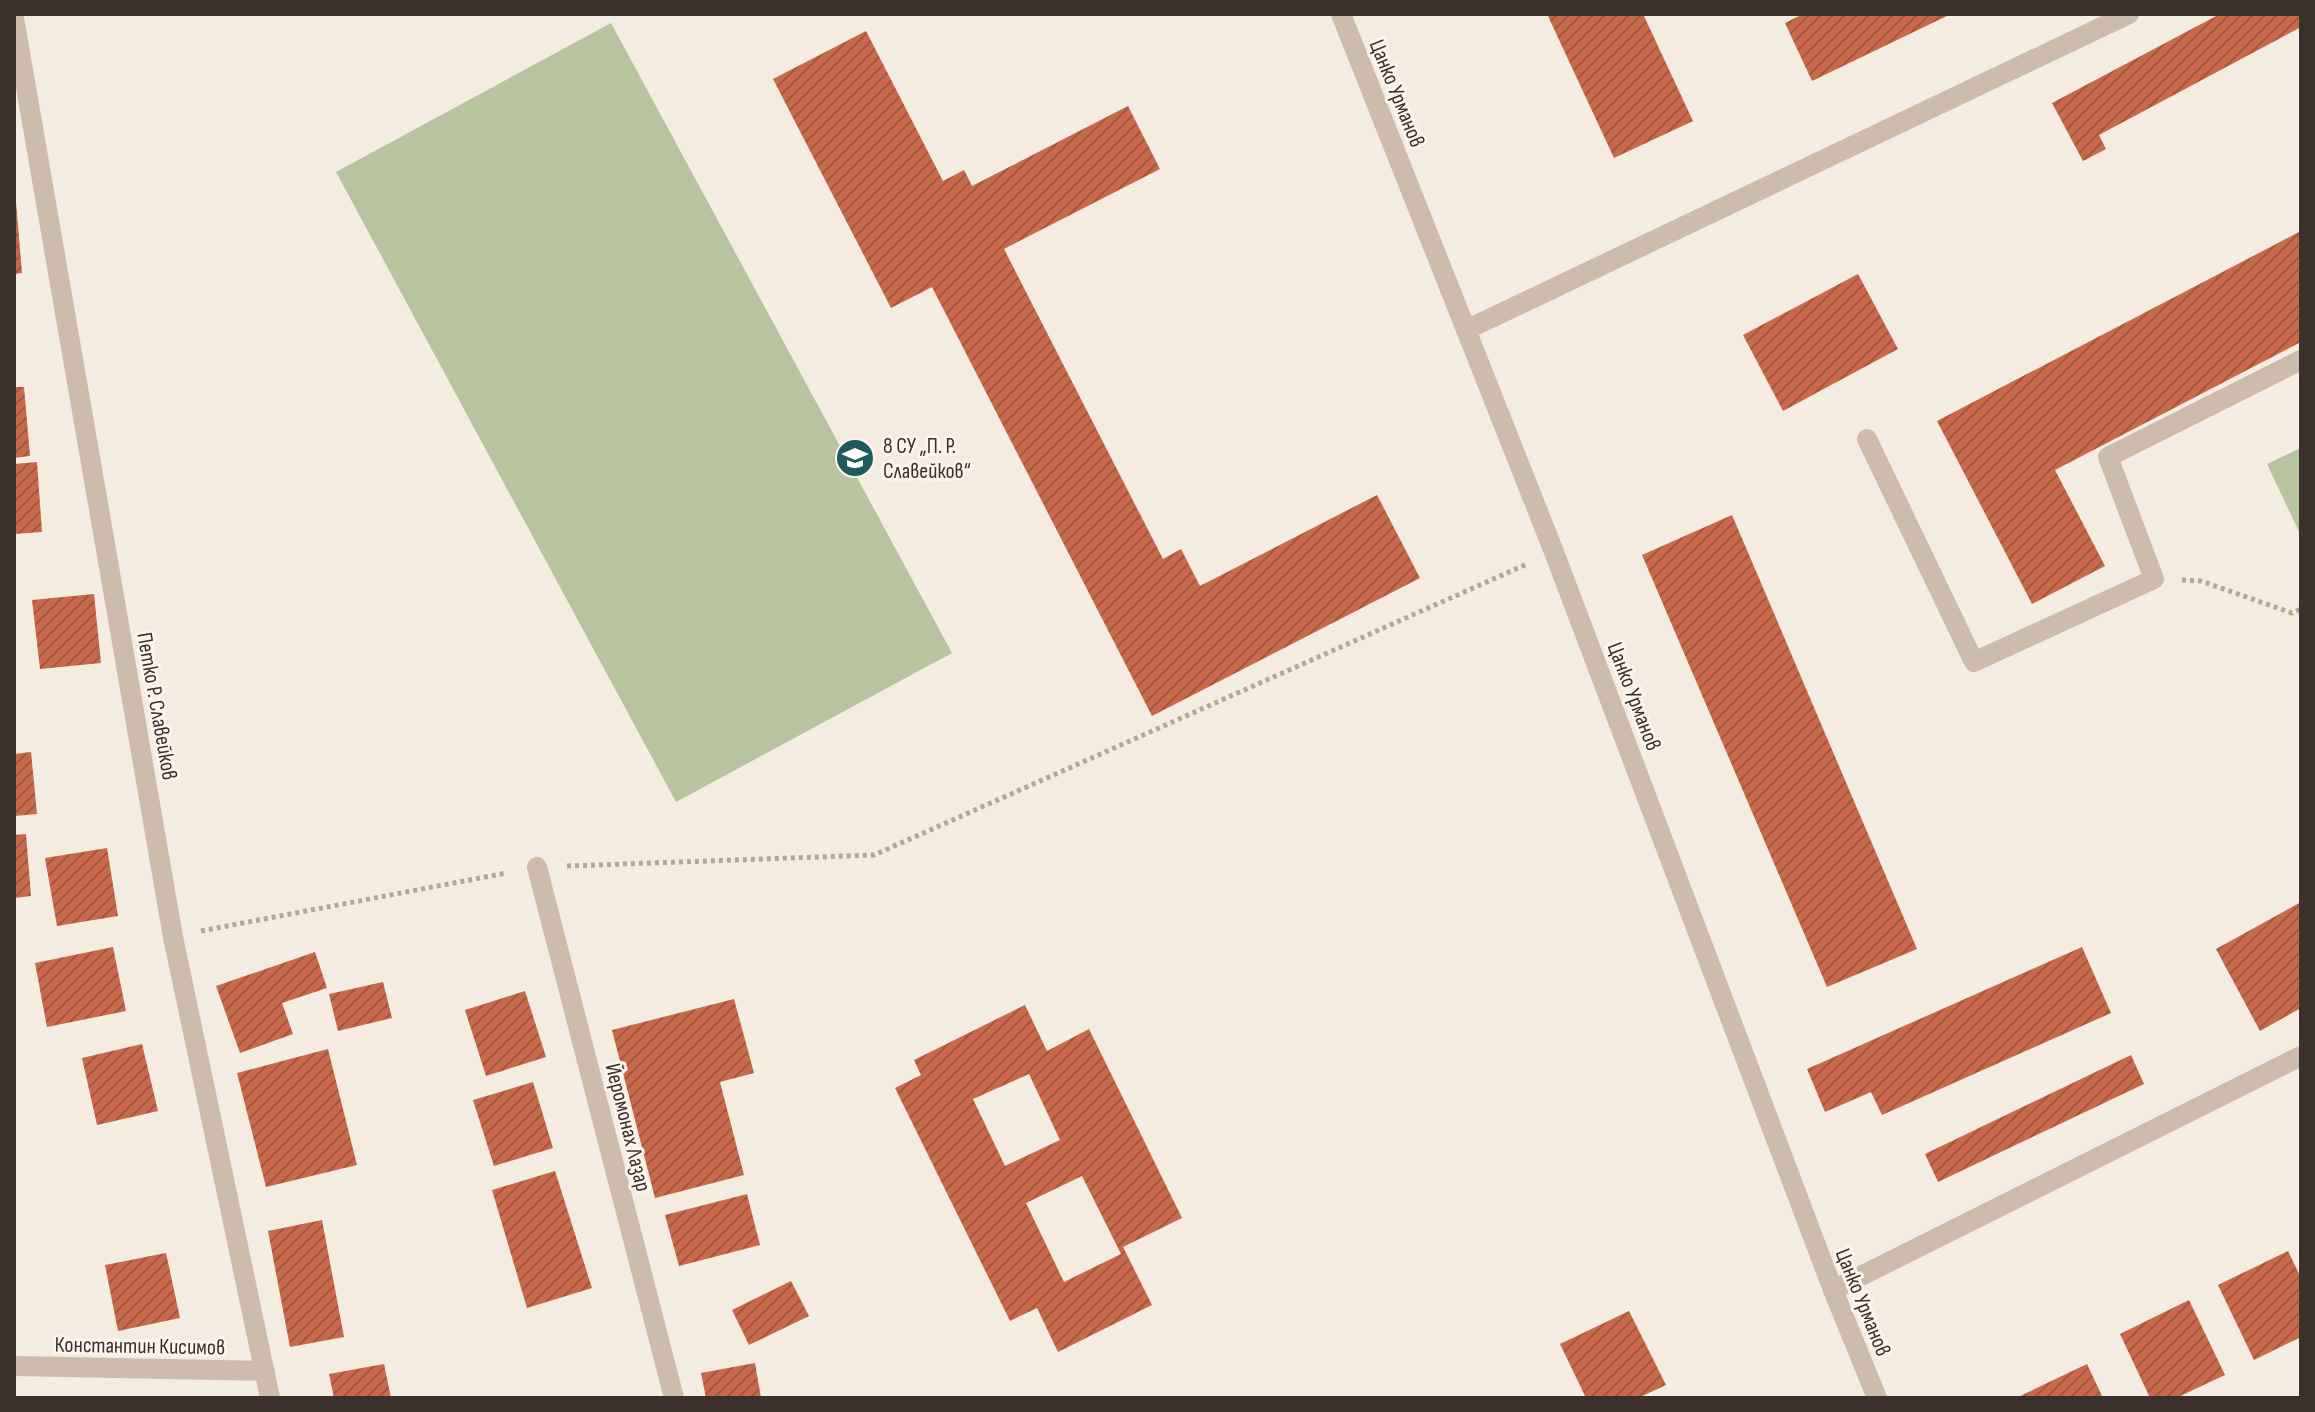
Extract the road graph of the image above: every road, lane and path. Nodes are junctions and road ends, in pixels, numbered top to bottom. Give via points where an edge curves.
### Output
1 (1341, 14) edge
2 (2129, 14) edge
3 (14, 18) edge
4 (1466, 330) junction
5 (2301, 360) edge
6 (1867, 439) dead end
7 (1554, 552) junction
8 (2154, 579) junction
9 (2301, 609) edge
10 (537, 867) junction
11 (173, 937) junction
12 (2301, 1056) edge
13 (1833, 1290) junction
14 (14, 1366) edge
15 (265, 1371) junction
16 (270, 1398) edge
17 (674, 1398) edge
18 (1877, 1398) edge

1 - 4 street, Цанко Урманов
2 - 4 street
3 - 11 street, Петко Р. Славейков
4 - 7 street, Цанко Урманов
5 - 8 street via 2108,457
6 - 8 street via 1974,662
7 - 10 path via 874,855
7 - 13 street, Цанко Урманов
8 - 9 path via 2201,581 2292,613
10 - 11 path
10 - 17 street, Йеромонах Лазар
11 - 15 street, Петко Р. Славейков
12 - 13 street
13 - 18 street, Цанко Урманов
14 - 15 street, Константин Кисимов
15 - 16 street, Петко Р. Славейков

